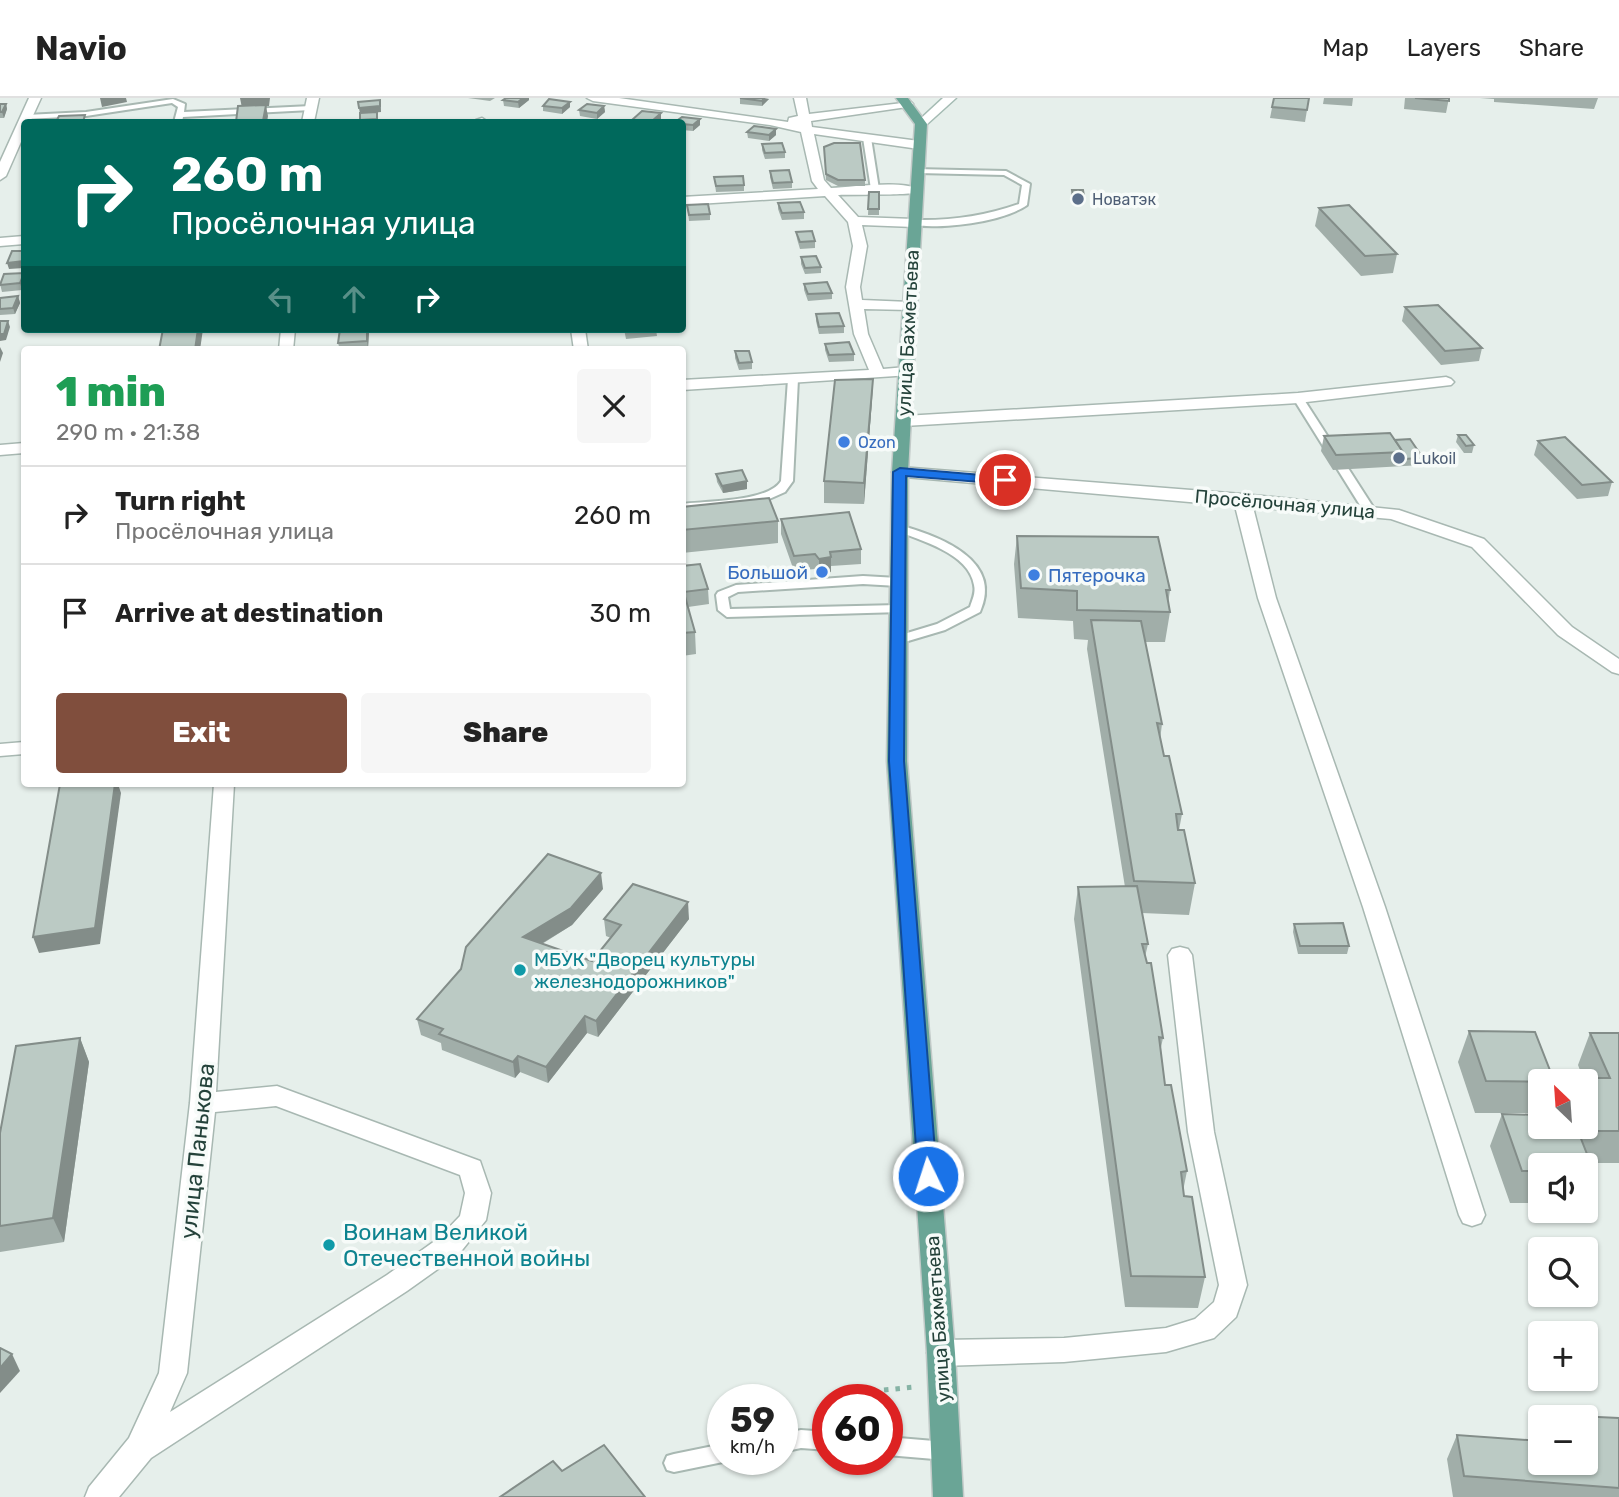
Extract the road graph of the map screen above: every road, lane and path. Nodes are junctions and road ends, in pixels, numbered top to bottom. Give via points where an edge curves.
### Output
1 (35, 98) edge
2 (593, 98) edge
3 (800, 98) edge
4 (950, 98) edge
5 (904, 101) edge
6 (312, 103) edge
7 (26, 117) joint
8 (179, 119) edge
9 (807, 125) junction
10 (21, 127) edge
11 (920, 135) junction
12 (867, 138) junction
13 (4, 159) edge
14 (0, 176) edge
15 (917, 181) junction
16 (875, 189) junction
17 (825, 191) junction
18 (686, 201) edge
19 (854, 221) junction
20 (914, 223) junction
21 (21, 240) edge
22 (0, 242) edge
23 (857, 304) junction
24 (910, 306) junction
25 (906, 372) junction
26 (878, 374) junction
27 (793, 379) junction
28 (1446, 382) dead end
29 (686, 385) edge
30 (1298, 398) junction
31 (904, 421) junction
32 (21, 448) edge
33 (0, 450) edge
34 (900, 472) junction
35 (1242, 499) junction
36 (686, 507) edge
37 (1368, 510) junction
38 (899, 528) junction
39 (898, 582) junction
40 (898, 609) junction
41 (898, 640) junction
42 (1619, 668) edge
43 (21, 748) edge
44 (0, 750) edge
45 (224, 787) edge
46 (1180, 955) dead end
47 (203, 1103) junction
48 (1472, 1215) dead end
49 (941, 1353) junction
50 (903, 1447) edge
51 (140, 1448) junction
52 (946, 1451) junction
53 (707, 1457) edge
54 (674, 1462) dead end
55 (100, 1497) edge
56 (948, 1497) edge

1 - 7 street
2 - 9 street
3 - 9 street
4 - 11 street
5 - 9 street
5 - 11 main road
6 - 8 lane
7 - 8 lane via 86,114 173,101 182,106
9 - 12 street
9 - 17 street via 818,181
10 - 13 street
11 - 12 street
11 - 15 main road, улица Бахметьева
12 - 16 lane
13 - 14 street
15 - 16 street
15 - 20 main road, улица Бахметьева
15 - 20 lane via 1006,173 1026,184 1023,205 1000,214 944,225
16 - 17 street
17 - 18 street
17 - 19 street
19 - 20 street
19 - 23 street via 860,246 853,287
20 - 24 main road, улица Бахметьева
21 - 22 street
23 - 24 street
23 - 26 street via 861,334
24 - 25 main road, улица Бахметьева
25 - 26 street
25 - 31 main road, улица Бахметьева
26 - 27 street
27 - 29 street
27 - 36 lane via 787,481 781,491 763,498
28 - 30 street
30 - 31 street
30 - 37 lane
31 - 34 main road, улица Бахметьева
32 - 33 street
34 - 35 street, Просёлочная улица
34 - 38 main road, улица Бахметьева
35 - 37 street, Просёлочная улица
35 - 48 street via 1267,598 1374,907
37 - 42 street, Просёлочная улица via 1478,543 1565,631
38 - 39 main road, улица Бахметьева
38 - 41 lane via 959,556 976,572 981,589 976,608 942,627
39 - 40 main road, улица Бахметьева
39 - 40 lane via 748,588 722,595 727,613
40 - 41 main road, улица Бахметьева
41 - 49 main road, улица Бахметьева via 897,761
43 - 44 street
45 - 47 street, улица Панькова
46 - 49 street via 1201,1132 1233,1285 1226,1309 1204,1329 1166,1340 1064,1350
47 - 51 street, улица Панькова via 173,1373
47 - 51 street via 277,1096 471,1168 478,1193 473,1220 449,1246
49 - 52 main road, улица Бахметьева
50 - 52 lane
51 - 55 street, улица Панькова
52 - 56 main road, улица Бахметьева
53 - 54 lane

